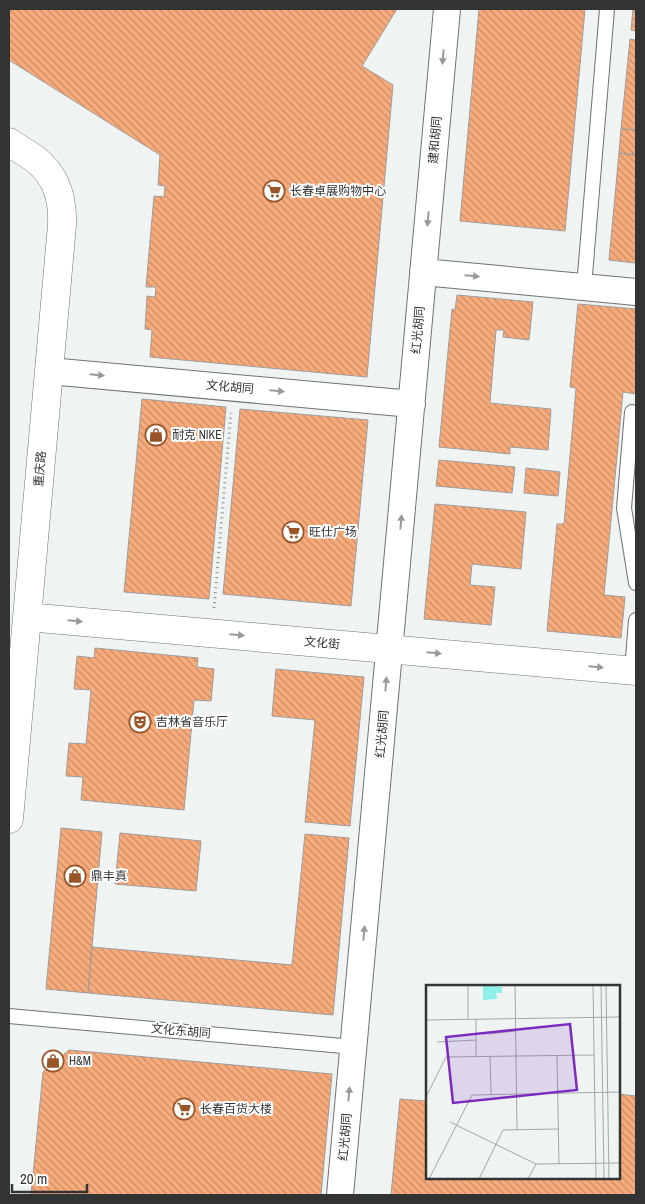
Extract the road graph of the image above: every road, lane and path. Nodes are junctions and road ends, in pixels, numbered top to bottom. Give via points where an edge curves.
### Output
1 (447, 9) edge
2 (607, 9) edge
3 (9, 142) edge
4 (423, 272) junction
5 (584, 287) junction
6 (636, 292) edge
7 (49, 370) junction
8 (234, 388) junction
9 (412, 404) junction
10 (632, 412) dead end
11 (636, 583) edge
12 (18, 616) edge
13 (636, 620) edge
14 (212, 633) junction
15 (390, 649) junction
16 (634, 671) edge
17 (9, 819) edge
18 (9, 1016) edge
19 (354, 1047) junction
20 (340, 1195) edge

1 -> 4 street, 建和胡同
2 - 5 lane
3 - 7 main road, 重庆路 via 49,173 58,189 62,209
4 -> 5 street
4 - 9 street, 红光胡同
5 - 6 street
7 -> 8 street, 文化胡同
7 - 12 main road, 重庆路
8 -> 9 street, 文化胡同
8 - 14 path
15 -> 9 street, 红光胡同
10 - 11 lane via 624,508
12 -> 14 main road, 文化街
12 - 17 main road, 重庆路
13 - 16 lane
14 -> 15 main road, 文化街
15 -> 16 main road, 文化街
19 -> 15 street, 红光胡同
18 - 19 lane, 文化东胡同
20 -> 19 street, 红光胡同

